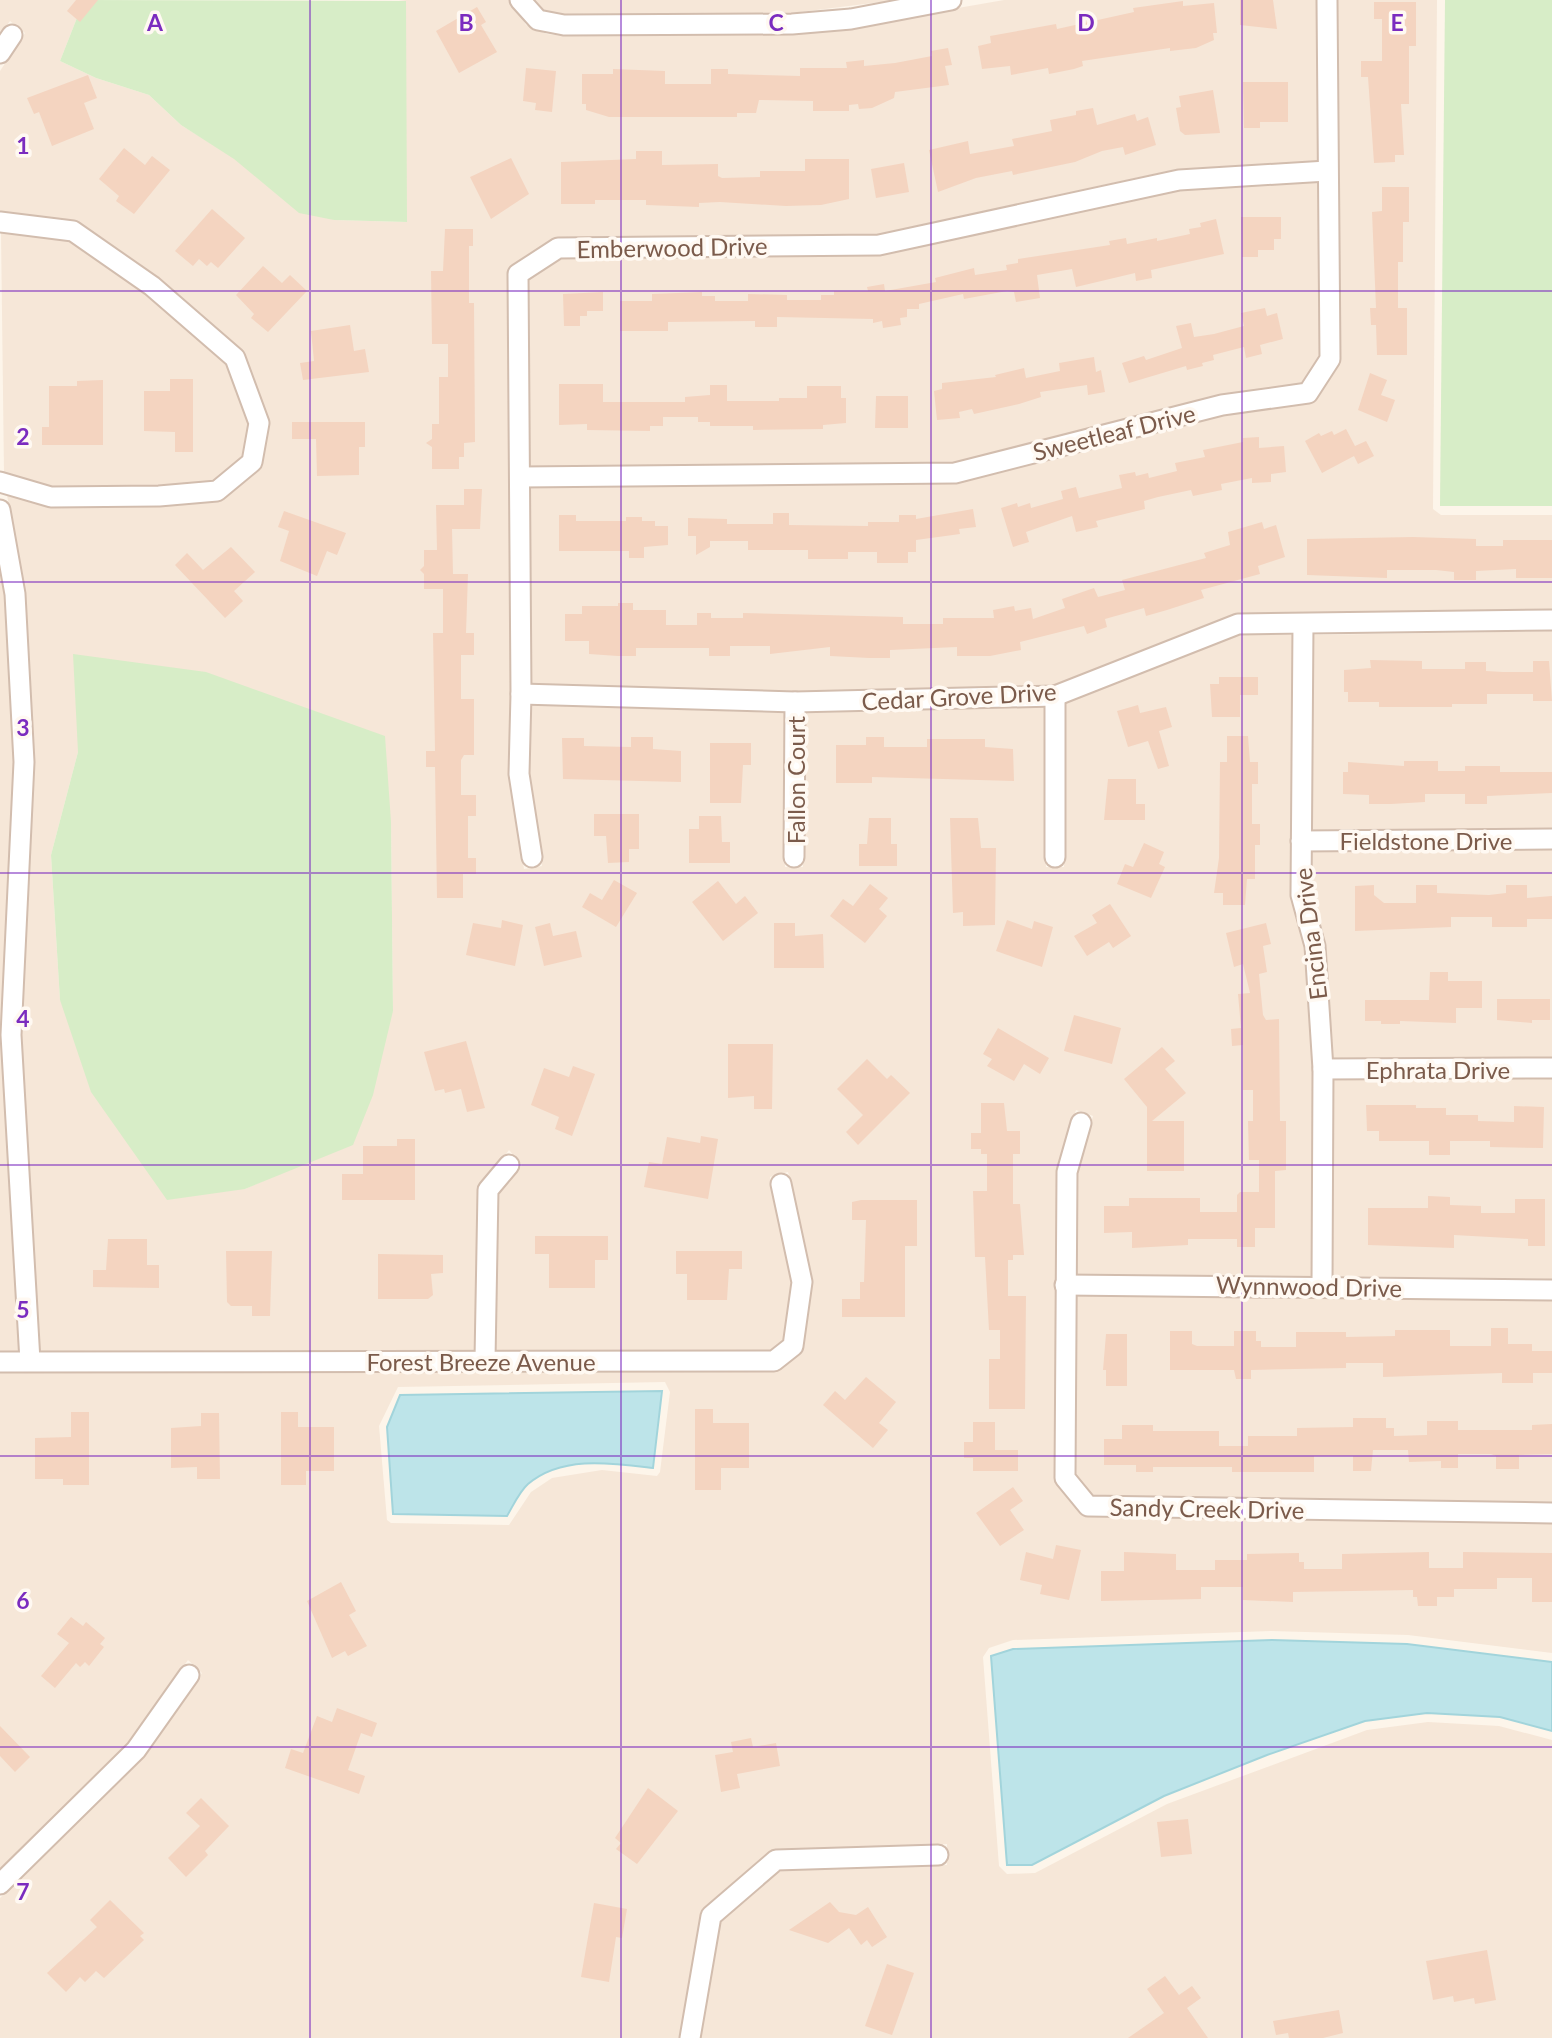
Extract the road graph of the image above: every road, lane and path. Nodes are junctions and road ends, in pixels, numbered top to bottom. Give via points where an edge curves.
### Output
1 (520, 0) edge
2 (951, 0) edge
3 (1326, 0) edge
4 (12, 35) dead end
5 (0, 53) edge
6 (1327, 170) junction
7 (0, 222) edge
8 (521, 477) junction
9 (0, 482) edge
10 (0, 510) edge
11 (1552, 620) edge
12 (1303, 624) junction
13 (522, 694) junction
14 (1055, 696) junction
15 (795, 702) junction
16 (1552, 839) edge
17 (1300, 841) junction
18 (794, 857) dead end
19 (1055, 857) dead end
20 (532, 858) dead end
21 (1552, 1068) edge
22 (1323, 1069) junction
23 (1081, 1123) dead end
24 (509, 1165) dead end
25 (781, 1184) dead end
26 (1065, 1284) junction
27 (1322, 1286) junction
28 (1552, 1290) edge
29 (485, 1360) junction
30 (30, 1361) junction
31 (0, 1362) edge
32 (1552, 1513) edge
33 (190, 1675) dead end
34 (938, 1855) dead end
35 (0, 1884) edge
36 (690, 2038) edge

1 - 2 street via 538,20 564,25 792,24 851,19
3 - 6 street, Sweetleaf Drive
4 - 5 street
6 - 8 street, Sweetleaf Drive via 1330,359 1308,393 1222,405 956,473
6 - 8 street, Emberwood Drive via 1179,180 879,245 558,248 518,274
7 - 9 street via 73,231 152,286 235,358 259,422 252,462 217,491 51,497
8 - 13 street, Emberwood Drive
10 - 30 street via 15,594 24,762 11,1035
11 - 12 street, Cedar Grove Drive
12 - 14 street, Cedar Grove Drive via 1238,624
12 - 17 street, Encina Drive
13 - 15 street, Cedar Grove Drive
13 - 20 street, Emberwood Drive via 519,774
14 - 15 street, Cedar Grove Drive
14 - 19 street
15 - 18 street, Fallon Court
16 - 17 street, Fieldstone Drive
17 - 22 street, Encina Drive via 1300,895 1315,946
21 - 22 street, Ephrata Drive
22 - 27 street, Encina Drive
23 - 26 street, Sandy Creek Drive via 1067,1172
24 - 29 street via 488,1190
25 - 29 street, Forest Breeze Avenue via 802,1282 793,1346 775,1361
26 - 27 street, Wynnwood Drive
26 - 32 street, Sandy Creek Drive via 1065,1478 1088,1506
27 - 28 street, Wynnwood Drive
29 - 30 street, Forest Breeze Avenue
30 - 31 street, Forest Breeze Avenue
33 - 35 street via 136,1750
34 - 36 street via 776,1860 711,1916

